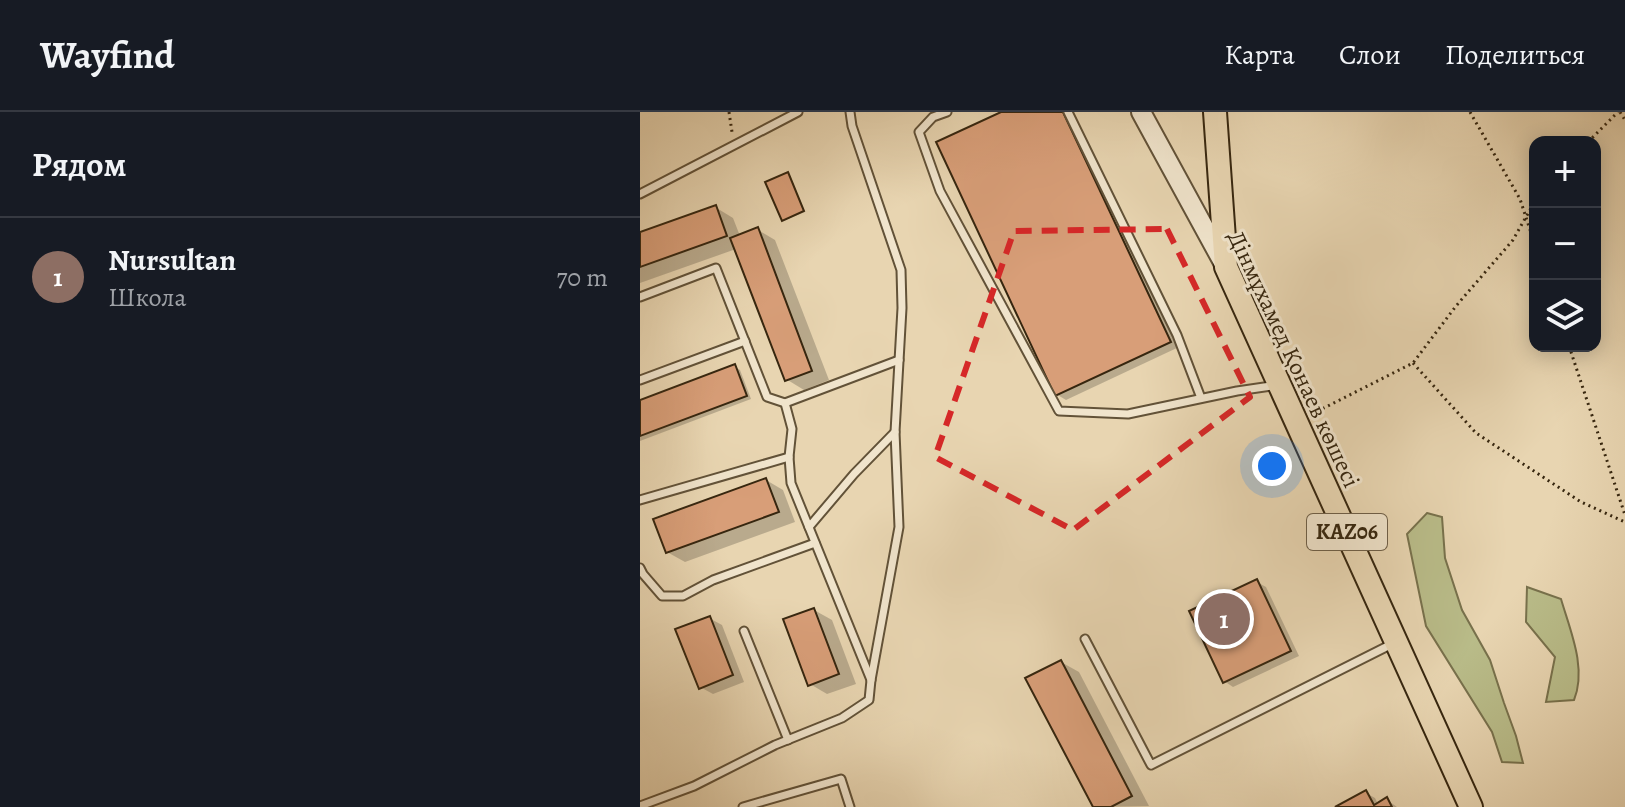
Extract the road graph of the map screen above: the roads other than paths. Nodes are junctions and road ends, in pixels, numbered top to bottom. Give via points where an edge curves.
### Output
1 (798, 112) edge
2 (850, 112) edge
3 (947, 112) edge
4 (1068, 112) edge
5 (1141, 112) edge
6 (1215, 112) edge
7 (640, 194) edge
8 (1226, 267) junction
9 (640, 297) edge
10 (745, 341) junction
11 (899, 360) junction
12 (640, 380) edge
13 (1279, 385) junction
14 (1201, 398) junction
15 (785, 403) junction
16 (895, 432) junction
17 (789, 457) junction
18 (640, 500) edge
19 (809, 527) junction
20 (815, 543) junction
21 (640, 568) edge
22 (744, 631) dead end
23 (1085, 639) dead end
24 (1397, 642) junction
25 (871, 680) junction
26 (788, 740) junction
27 (640, 806) edge
28 (743, 807) edge
29 (850, 807) edge
30 (1471, 807) edge

1 - 7 lane
2 - 11 lane via 901,270
3 - 14 lane via 933,117 919,132 940,191 1059,411 1128,414
4 - 14 lane via 1177,335
5 - 8 street, Дінмұхамед Қонаев көшесі
6 - 8 highway, KАZ06
8 - 13 highway, Дінмұхамед Қонаев көшесі / KАZ06
9 - 10 lane via 716,268
10 - 12 lane
10 - 15 lane via 767,397
11 - 15 lane
11 - 16 lane
13 - 14 lane
13 - 24 highway, Дінмұхамед Қонаев көшесі / KАZ06
15 - 17 lane via 792,429
16 - 19 lane
16 - 25 lane via 899,527
17 - 18 lane
17 - 19 lane via 791,483
19 - 20 lane
20 - 21 lane via 683,596 662,596
20 - 25 lane
22 - 26 lane
23 - 24 lane via 1151,765
24 - 30 highway, Дінмұхамед Қонаев көшесі / KАZ06
25 - 26 lane via 869,700 842,718
26 - 27 lane
28 - 29 lane via 841,779

